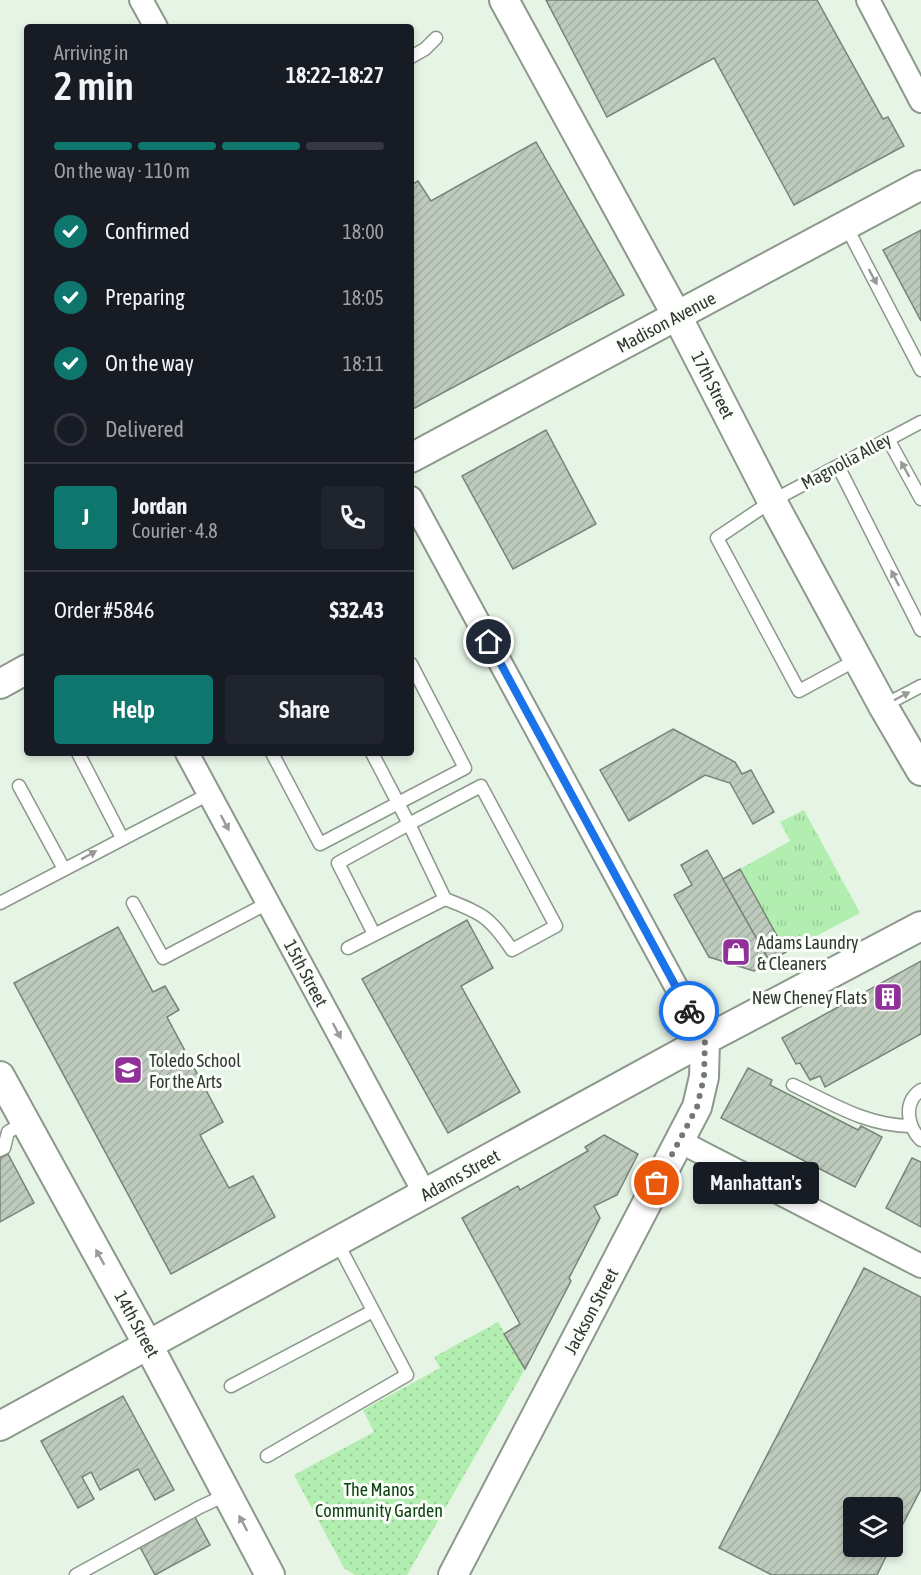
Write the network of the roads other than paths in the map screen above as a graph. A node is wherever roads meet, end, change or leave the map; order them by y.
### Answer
1 (141, 0) edge
2 (504, 0) edge
3 (868, 0) edge
4 (154, 24) edge
5 (436, 38) dead end
6 (414, 55) edge
7 (921, 101) edge
8 (921, 185) edge
9 (846, 225) junction
10 (677, 316) junction
11 (921, 370) edge
12 (921, 422) edge
13 (888, 439) junction
14 (414, 456) edge
15 (838, 466) junction
16 (921, 499) edge
17 (772, 501) junction
18 (414, 504) edge
19 (921, 630) edge
20 (858, 659) junction
21 (414, 670) edge
22 (24, 671) edge
23 (0, 684) edge
24 (921, 686) edge
25 (883, 706) junction
26 (80, 756) edge
27 (189, 756) edge
28 (274, 756) edge
29 (374, 756) edge
30 (921, 771) edge
31 (19, 786) dead end
32 (209, 794) junction
33 (398, 804) junction
34 (409, 824) junction
35 (122, 838) junction
36 (64, 869) junction
37 (445, 899) junction
38 (0, 903) edge
39 (133, 903) dead end
40 (268, 903) junction
41 (921, 926) edge
42 (374, 934) junction
43 (348, 948) dead end
44 (705, 1040) junction
45 (0, 1076) edge
46 (793, 1084) dead end
47 (921, 1090) edge
48 (911, 1126) junction
49 (11, 1127) edge
50 (921, 1140) edge
51 (679, 1141) junction
52 (0, 1150) edge
53 (425, 1194) junction
54 (337, 1242) junction
55 (921, 1266) edge
56 (374, 1311) junction
57 (148, 1345) junction
58 (231, 1386) dead end
59 (0, 1426) edge
60 (267, 1456) dead end
61 (228, 1494) junction
62 (83, 1574) edge
63 (270, 1575) edge
64 (453, 1575) edge

1 - 4 street
2 - 10 street, 17th Street
3 - 7 street
5 - 6 lane
8 - 9 street, Madison Avenue
9 - 10 street, Madison Avenue
9 -> 11 lane
10 - 14 street, Madison Avenue
10 - 17 street, 17th Street
12 - 13 lane, Magnolia Alley
13 - 15 lane, Magnolia Alley
16 -> 13 lane
15 - 17 lane, Magnolia Alley
19 -> 15 lane
17 - 20 street, 17th Street
17 - 20 lane, Magnolia Alley
18 - 44 street
20 - 25 street, 17th Street
21 - 33 lane
22 - 23 street
25 -> 24 lane
25 - 30 street, 17th Street
26 - 35 lane
27 - 32 street, 15th Street
28 - 33 lane
29 - 33 lane
31 - 36 lane
32 - 35 lane
32 -> 40 street, 15th Street
33 - 34 lane
34 - 37 lane
34 - 37 lane
34 - 42 lane
36 -> 35 lane
36 - 38 lane
37 - 42 lane
39 - 40 lane
40 -> 53 street, 15th Street
41 - 44 street, Adams Street
42 - 43 lane
44 - 51 street, Jackson Street
44 - 53 street, Adams Street
45 - 49 street, 14th Street
46 - 48 lane
47 - 48 lane
48 - 50 lane
49 - 52 lane
57 -> 49 street, 14th Street
51 - 55 street
51 - 64 street, Jackson Street
53 - 54 street, Adams Street
54 - 56 lane
54 - 57 street, Adams Street
56 - 58 lane
56 - 60 lane
57 - 59 street, Adams Street
57 - 61 street, 14th Street
61 - 62 lane
63 -> 61 street, 14th Street

